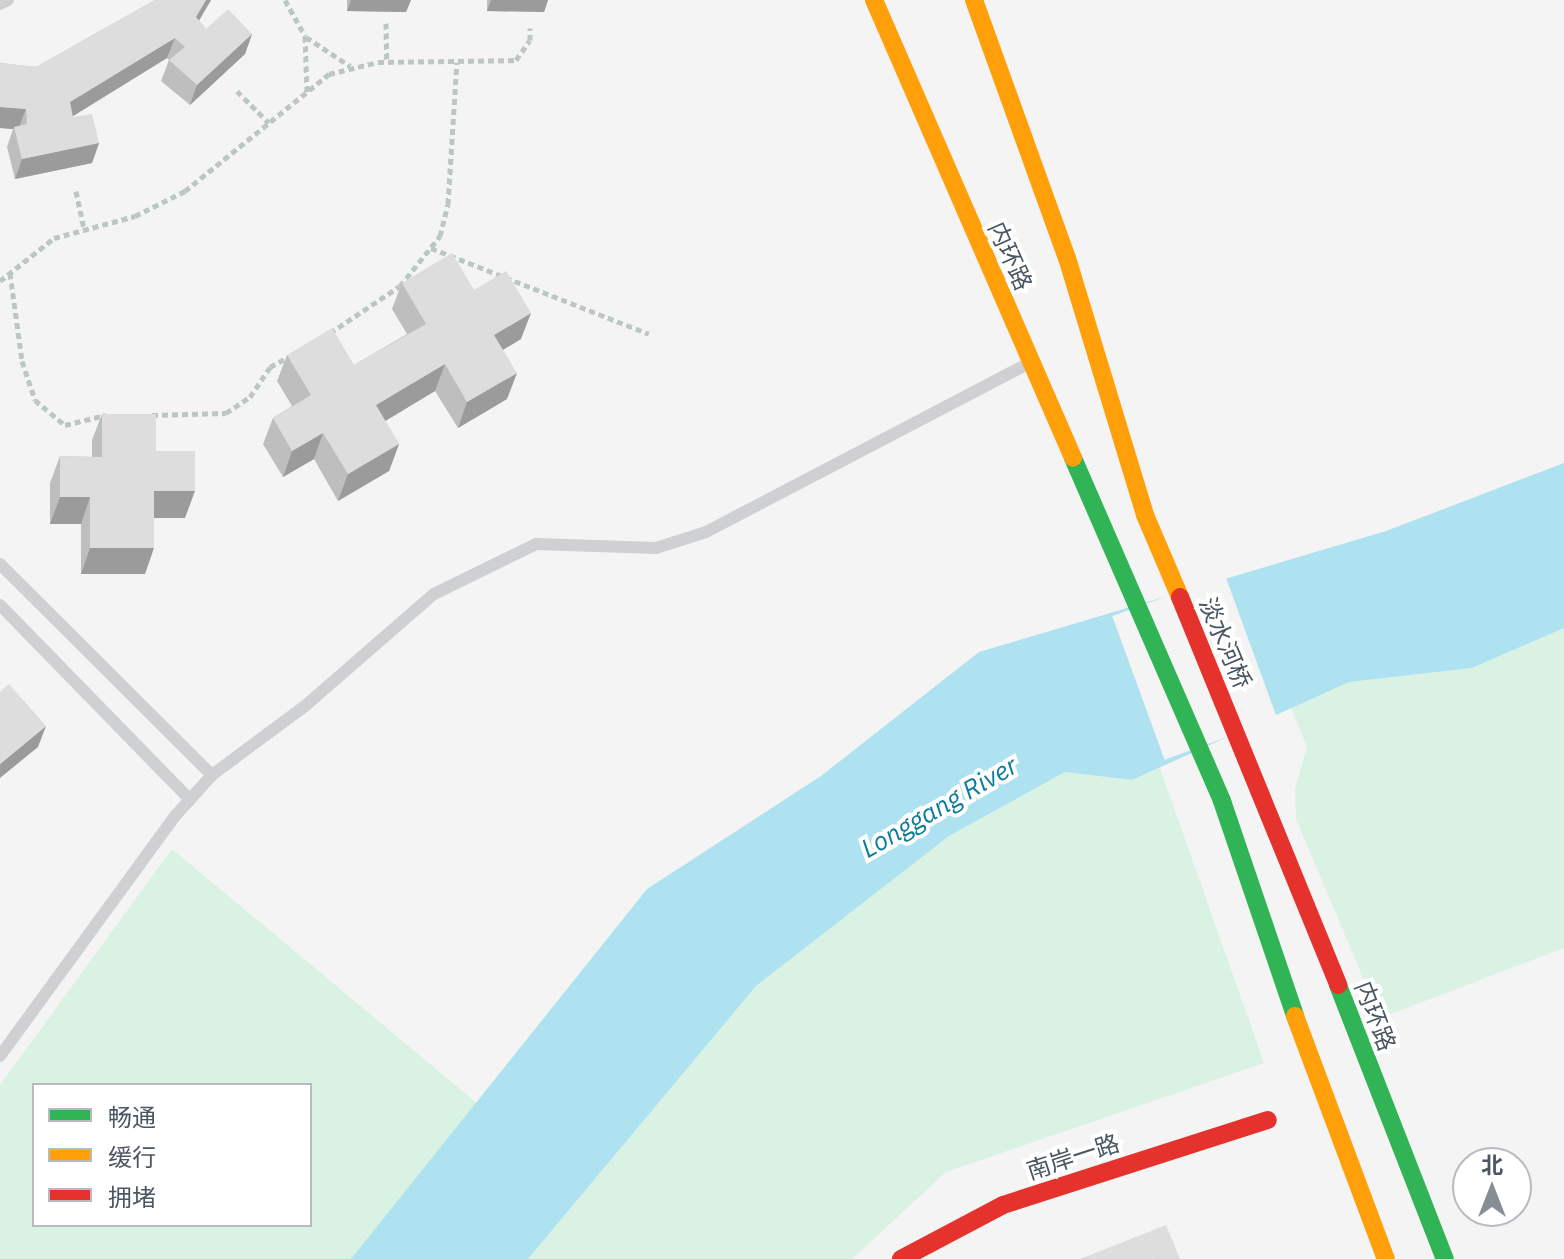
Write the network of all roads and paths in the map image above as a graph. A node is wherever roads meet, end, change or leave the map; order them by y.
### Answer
1 (8, 0) edge
2 (285, 0) edge
3 (874, 0) edge
4 (974, 0) edge
5 (0, 4) edge
6 (386, 23) dead end
7 (530, 28) dead end
8 (305, 36) junction
9 (387, 62) junction
10 (457, 62) junction
11 (350, 66) junction
12 (237, 91) dead end
13 (307, 92) junction
14 (269, 123) junction
15 (76, 191) dead end
16 (84, 228) junction
17 (431, 248) junction
18 (10, 273) junction
19 (0, 281) edge
20 (649, 334) dead end
21 (319, 340) edge
22 (299, 352) edge
23 (1030, 363) junction
24 (119, 415) edge
25 (148, 415) edge
26 (1145, 515) joint
27 (0, 564) edge
28 (0, 605) edge
29 (212, 775) junction
30 (1262, 790) joint
31 (190, 800) junction
32 (0, 1056) edge
33 (1268, 1120) dead end
34 (901, 1259) edge
35 (1386, 1259) edge
36 (1445, 1259) edge

1 - 5 lane
2 - 8 path
3 - 23 main road, 内环路
4 - 26 main road, 内环路
6 - 9 path
7 - 10 path
8 - 11 path
8 - 13 path
9 - 10 path
9 - 11 path
10 - 17 path
11 - 13 path
12 - 14 path
13 - 14 path
14 - 16 path
15 - 16 path
16 - 18 path
17 - 20 path
17 - 21 path
18 - 19 path
18 - 24 path
22 - 25 path
23 - 29 lane
23 - 35 main road, 内环路
26 - 30 main road, 淡水河桥
27 - 29 lane
28 - 31 lane
29 - 31 lane
30 - 36 main road, 内环路
31 - 32 lane
33 - 34 main road, 南岸一路

